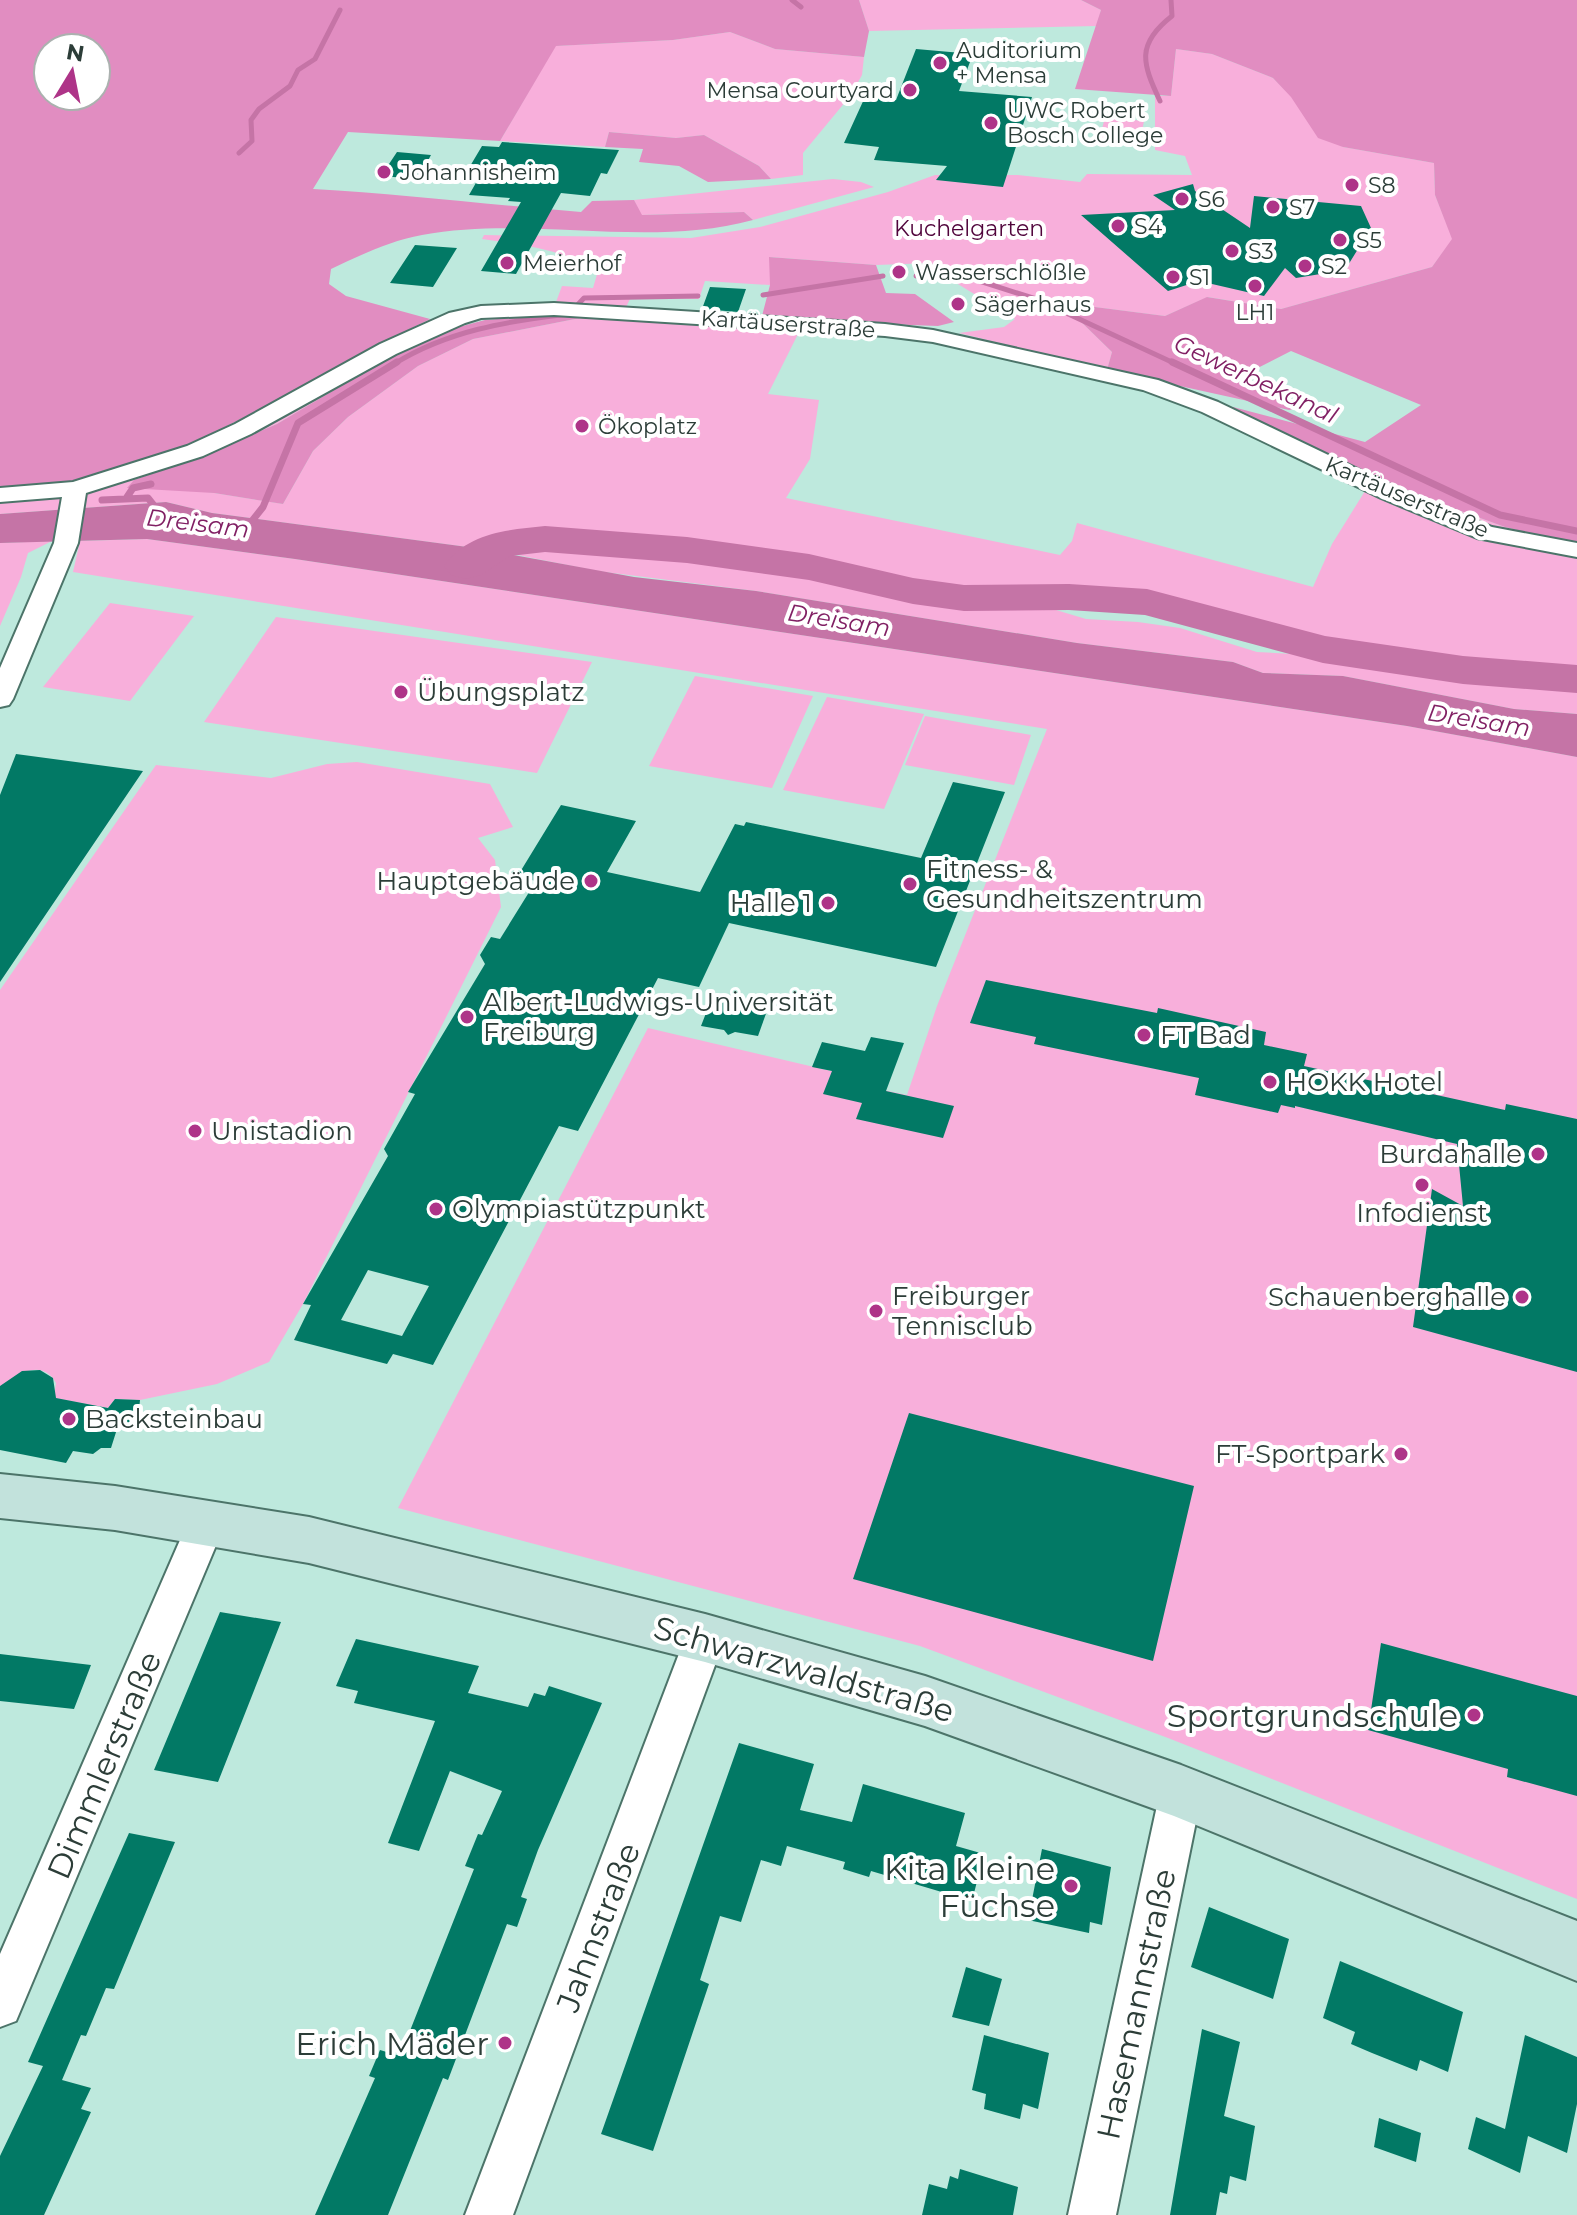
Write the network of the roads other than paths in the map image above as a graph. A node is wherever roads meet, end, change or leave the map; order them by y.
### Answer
1 (74, 494) junction
2 (0, 495) edge
3 (1577, 550) edge
4 (0, 699) edge
5 (0, 1496) edge
6 (206, 1524) junction
7 (705, 1638) junction
8 (1181, 1792) junction
9 (1577, 1951) edge
10 (0, 2005) edge
11 (489, 2215) edge
12 (1092, 2215) edge

1 - 2 street, Kartäuserstraße
1 - 3 street, Kartäuserstraße
1 - 4 street
5 - 6 main road, Schwarzwaldstraße
6 - 7 main road, Schwarzwaldstraße
6 - 10 street, Dimmlerstraße
7 - 8 main road, Schwarzwaldstraße
7 - 11 street, Jahnstraße
8 - 9 main road, Schwarzwaldstraße
8 - 12 street, Hasemannstraße

